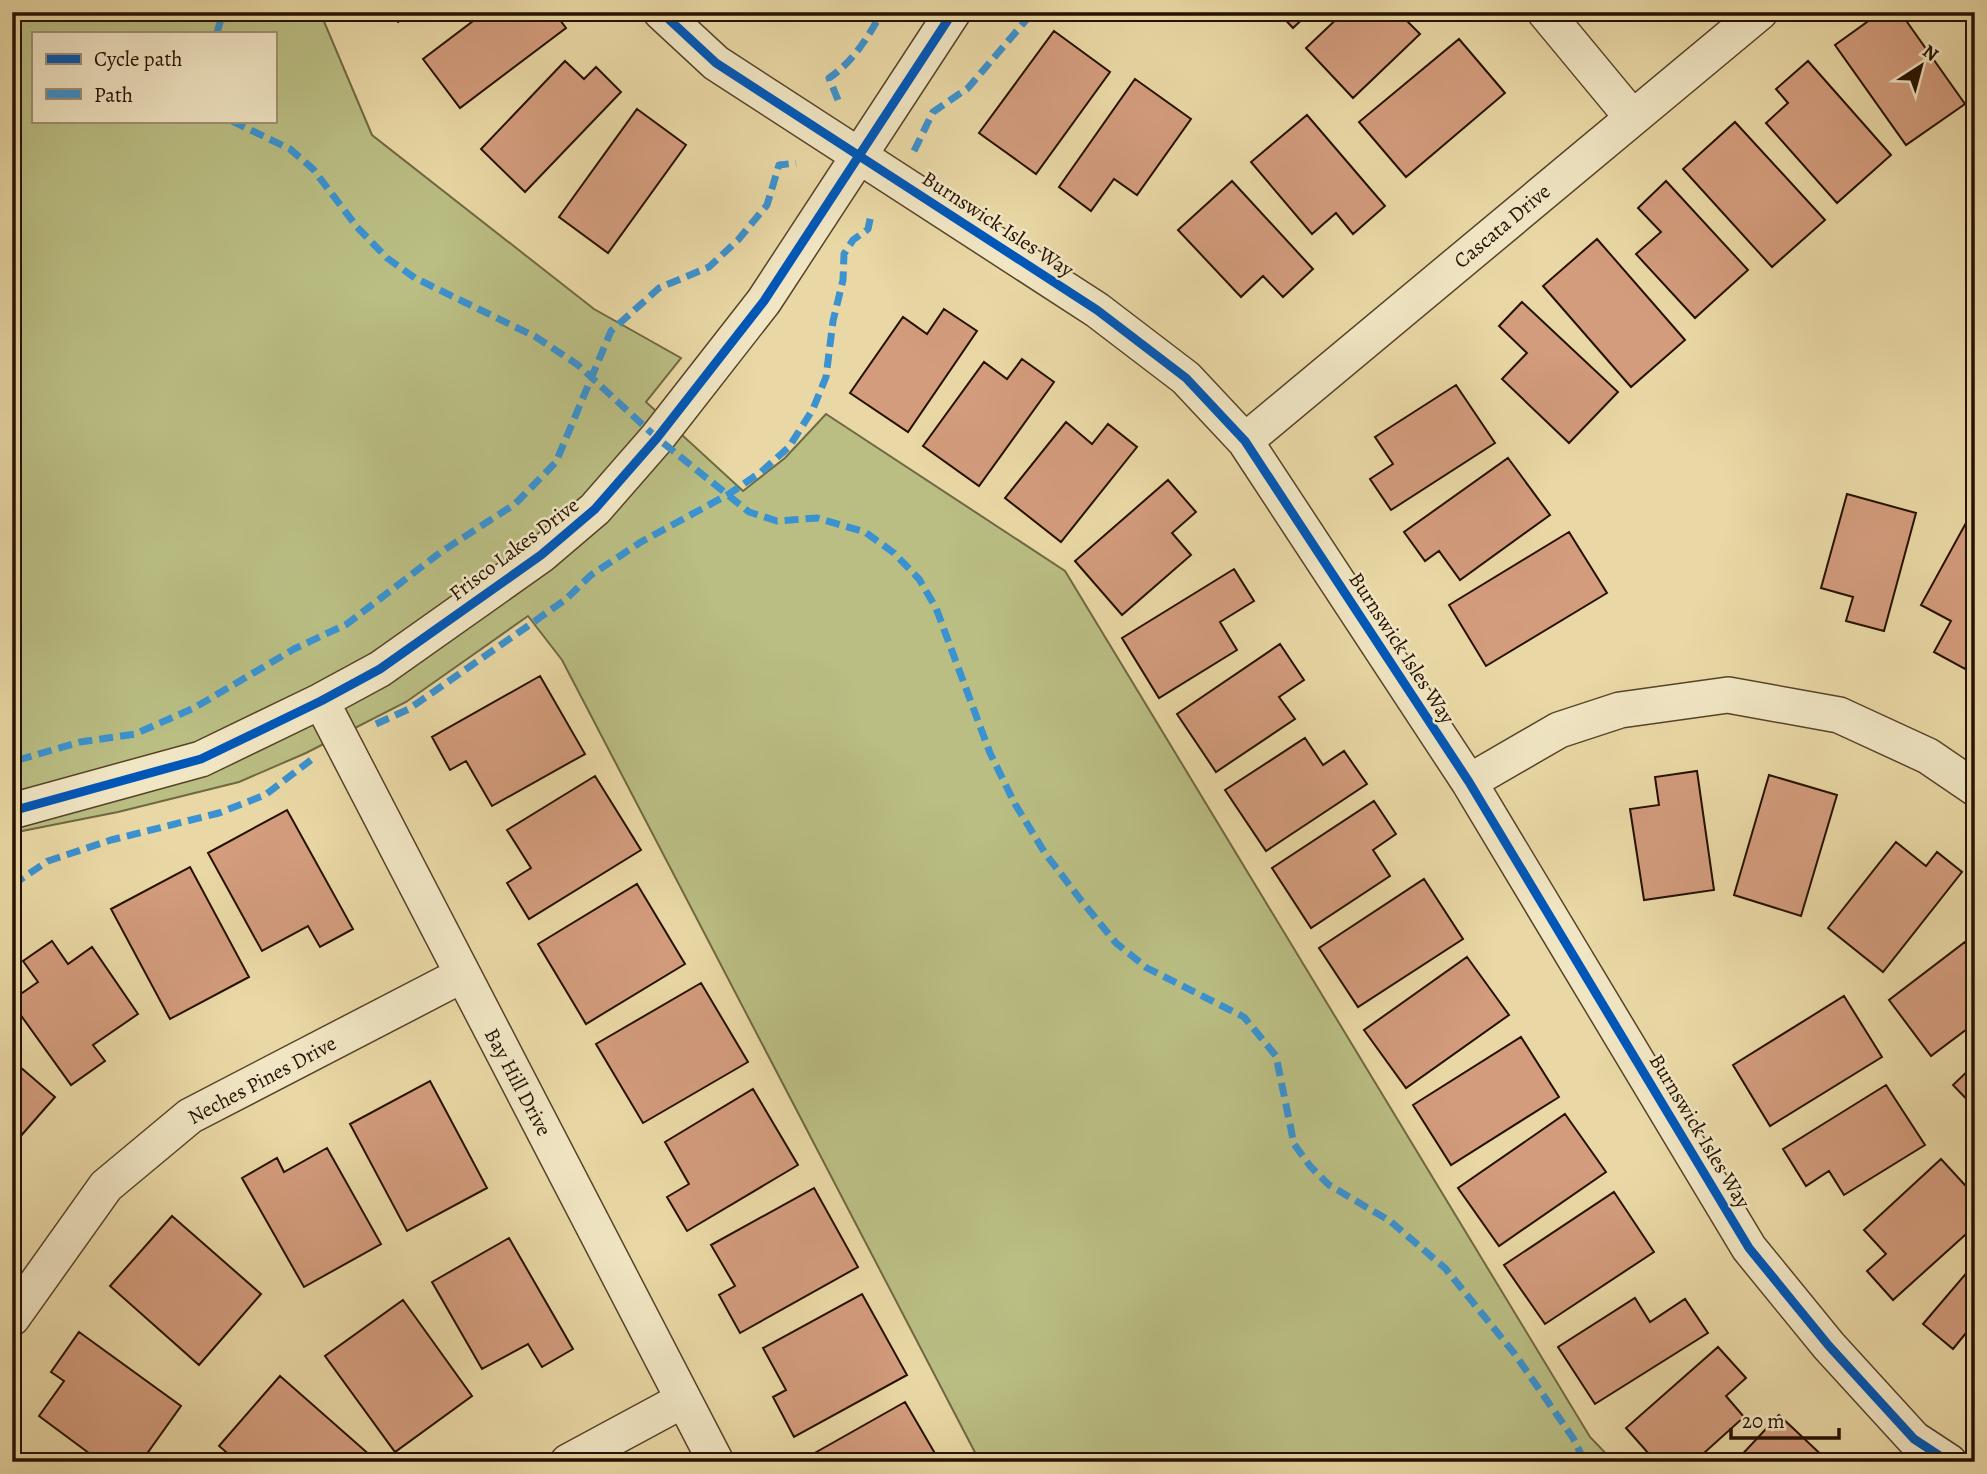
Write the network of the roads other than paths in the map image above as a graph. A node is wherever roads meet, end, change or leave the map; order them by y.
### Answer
1 (661, 12) edge
2 (953, 12) edge
3 (1545, 12) edge
4 (1760, 12) edge
5 (1632, 117) junction
6 (860, 155) junction
7 (1245, 441) junction
8 (321, 701) junction
9 (1469, 782) junction
10 (1975, 788) edge
11 (12, 810) edge
12 (462, 975) junction
13 (12, 1318) edge
14 (683, 1400) junction
15 (568, 1462) edge
16 (716, 1462) edge
17 (1950, 1462) edge

1 - 6 street, Burnswick Isles Way
2 - 6 street, Frisco Lakes Drive
3 - 5 street
4 - 5 street, Cascata Drive
5 - 7 street, Cascata Drive
6 - 7 street, Burnswick Isles Way
6 - 8 street, Frisco Lakes Drive
7 - 9 street, Burnswick Isles Way
8 - 11 street, Frisco Lakes Drive
8 - 12 street, Bay Hill Drive
9 - 10 street
9 - 17 street, Burnswick Isles Way
12 - 13 street, Neches Pines Drive
12 - 14 street, Bay Hill Drive
14 - 15 street
14 - 16 street, Bay Hill Drive

